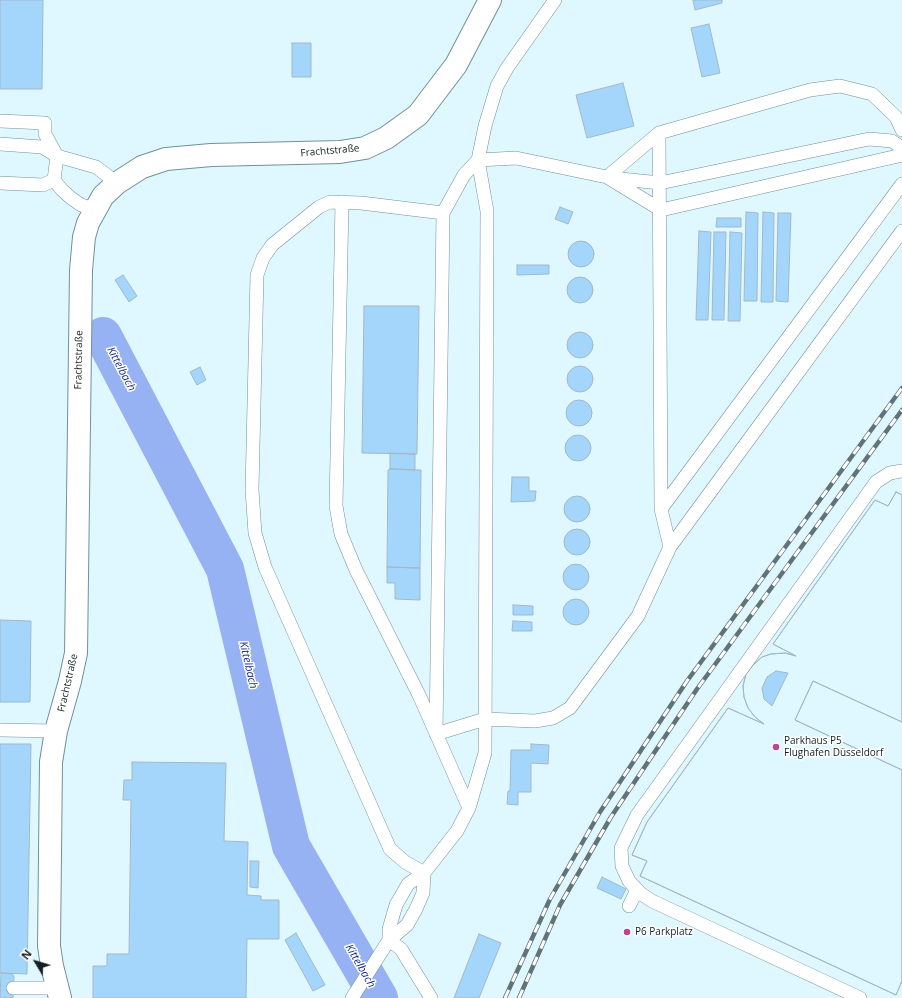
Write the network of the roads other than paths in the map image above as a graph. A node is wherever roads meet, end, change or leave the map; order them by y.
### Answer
1 (490, 0) edge
2 (555, 0) edge
3 (0, 120) edge
4 (902, 130) edge
5 (660, 133) junction
6 (0, 144) edge
7 (902, 148) edge
8 (902, 155) edge
9 (57, 156) junction
10 (478, 160) junction
11 (608, 177) junction
12 (54, 180) junction
13 (0, 183) edge
14 (117, 183) junction
15 (660, 183) junction
16 (902, 184) edge
17 (342, 202) junction
18 (94, 209) junction
19 (661, 210) junction
20 (443, 213) junction
21 (902, 231) edge
22 (902, 472) edge
23 (661, 509) junction
24 (670, 547) junction
25 (486, 719) junction
26 (0, 730) edge
27 (56, 731) junction
28 (436, 734) junction
29 (468, 808) junction
30 (424, 873) junction
31 (637, 890) junction
32 (629, 906) dead end
33 (389, 940) junction
34 (13, 988) dead end
35 (59, 993) edge
36 (354, 995) edge
37 (431, 998) edge
38 (860, 998) edge

1 - 14 street, Frachtstraße
2 - 10 lane
3 - 9 lane
4 - 5 lane
5 - 11 lane
5 - 15 lane
6 - 9 lane
7 - 15 lane
8 - 19 lane
9 - 12 lane
9 - 14 lane
10 - 11 lane
10 - 20 lane
10 - 25 lane
11 - 15 lane
11 - 19 lane
12 - 13 lane
12 - 18 lane
14 - 18 street, Frachtstraße
15 - 19 lane
16 - 23 lane
17 - 20 lane
17 - 28 lane
17 - 30 lane
18 - 27 street, Frachtstraße
19 - 23 lane
20 - 28 lane
21 - 24 lane
22 - 31 lane
23 - 24 lane
24 - 25 lane
25 - 28 lane
25 - 29 lane
26 - 27 lane
27 - 35 street, Frachtstraße
28 - 29 lane
29 - 30 lane
30 - 33 lane
30 - 33 lane
31 - 32 lane
31 - 38 lane
33 - 36 lane
33 - 37 lane
34 - 35 lane

